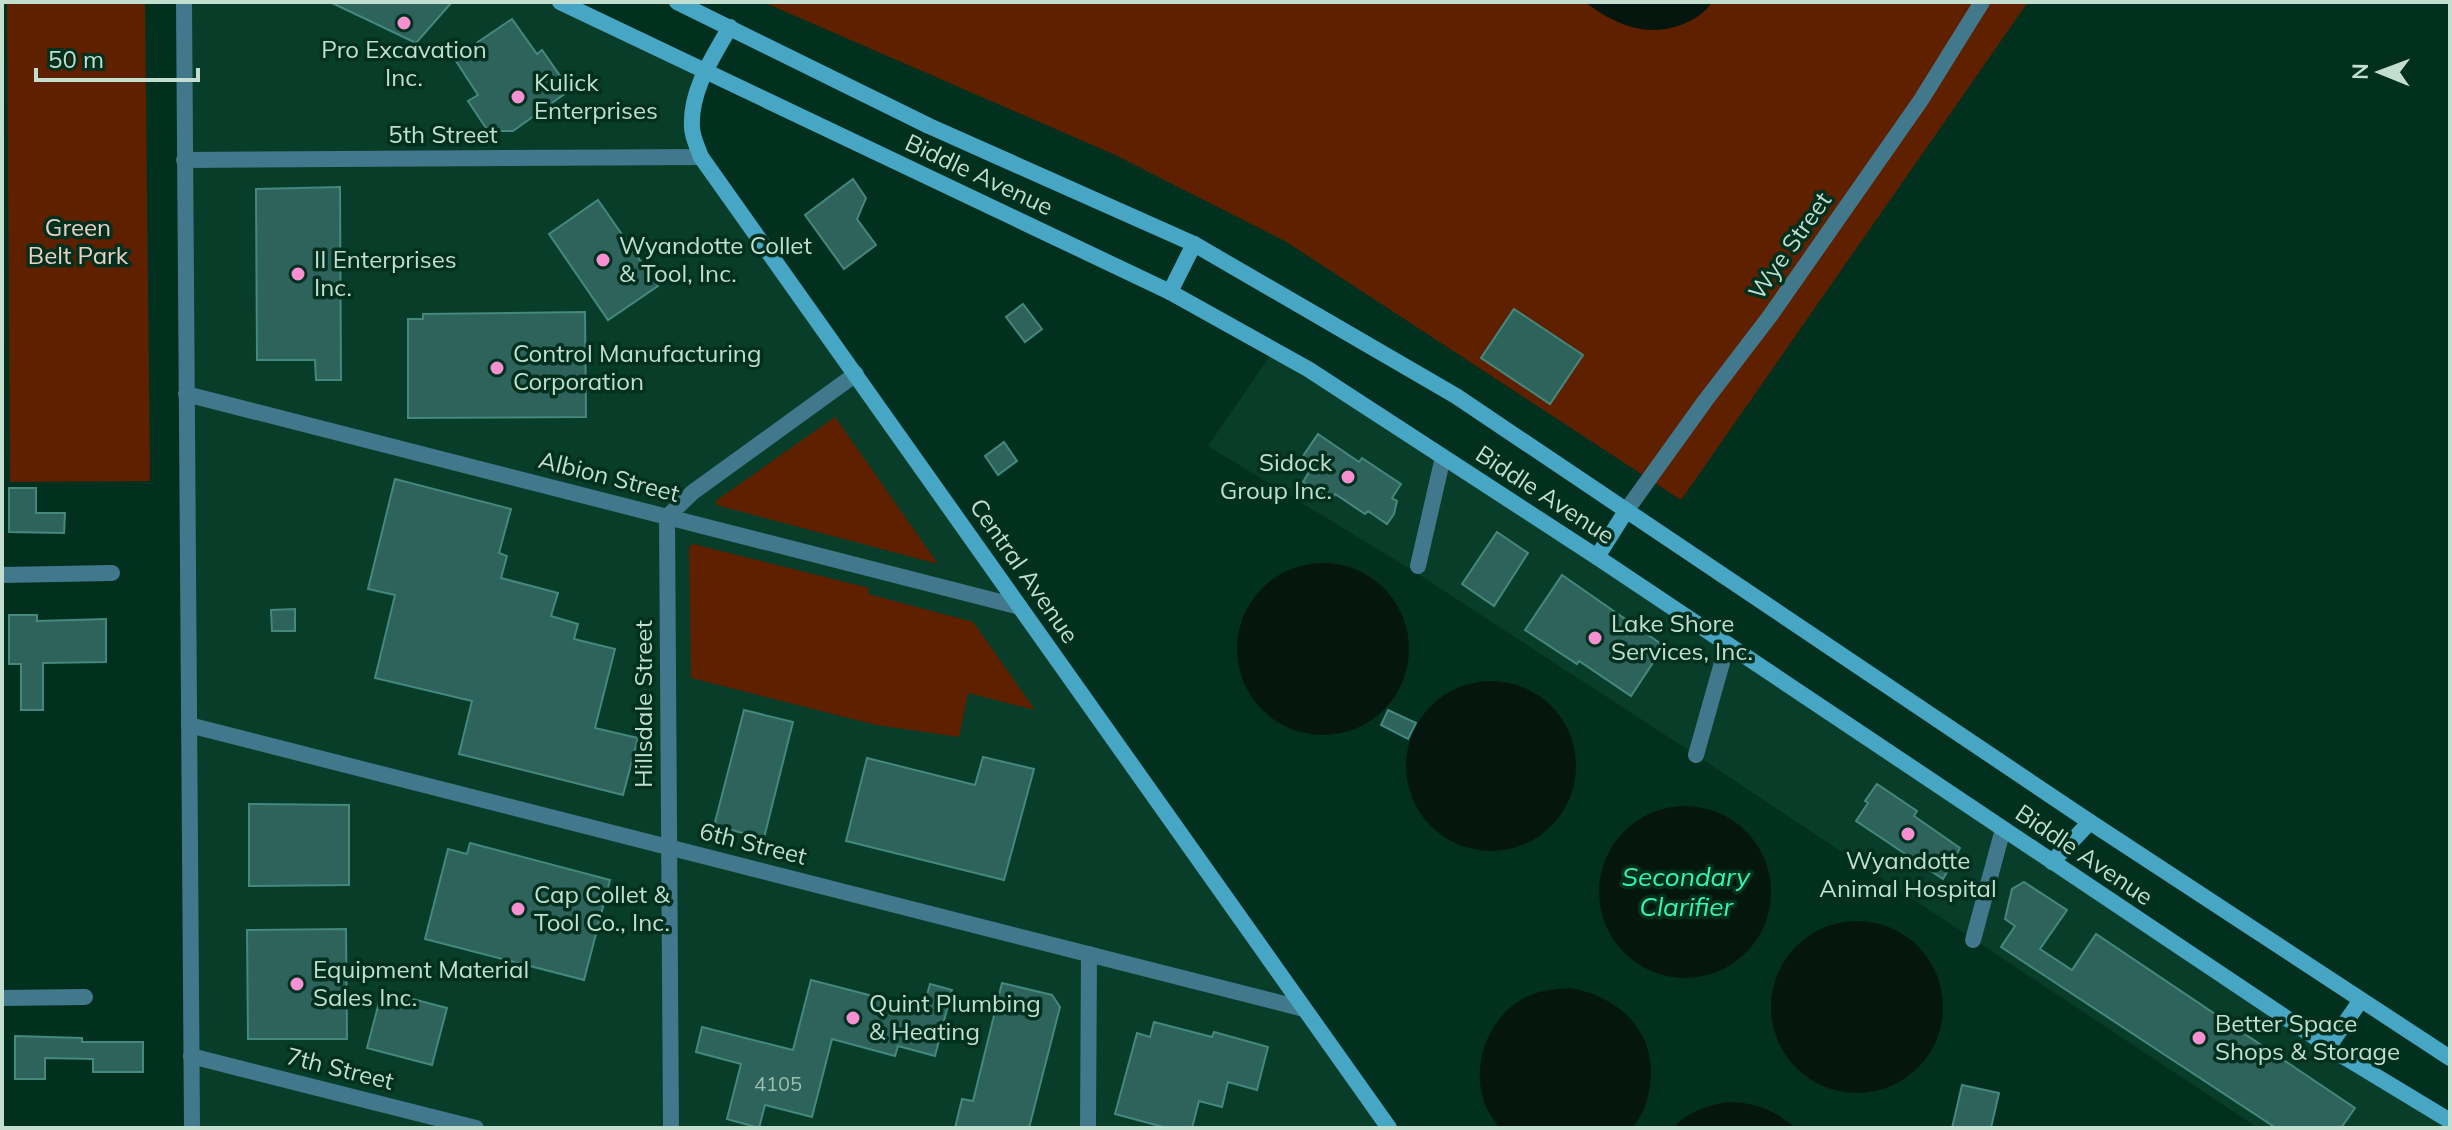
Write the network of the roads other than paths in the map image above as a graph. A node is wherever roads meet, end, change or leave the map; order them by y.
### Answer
1 (184, 2) edge
2 (560, 2) edge
3 (677, 2) edge
4 (1982, 2) edge
5 (730, 27) junction
6 (706, 71) junction
7 (701, 157) junction
8 (184, 160) junction
9 (1194, 244) junction
10 (1170, 292) junction
11 (856, 374) junction
12 (186, 394) junction
13 (1443, 457) junction
14 (1626, 511) junction
15 (667, 517) junction
16 (1597, 557) junction
17 (1418, 566) dead end
18 (112, 573) dead end
19 (2, 575) edge
20 (1020, 607) junction
21 (1727, 645) junction
22 (189, 725) junction
23 (1696, 755) dead end
24 (2090, 822) junction
25 (2003, 829) junction
26 (669, 847) junction
27 (2052, 862) junction
28 (1973, 940) dead end
29 (1089, 954) junction
30 (85, 997) dead end
31 (2, 998) edge
32 (2361, 1000) junction
33 (1304, 1009) junction
34 (2329, 1046) junction
35 (191, 1056) junction
36 (2450, 1058) edge
37 (2450, 1121) edge
38 (192, 1128) edge
39 (476, 1128) edge
40 (671, 1128) edge
41 (1088, 1128) edge
42 (1389, 1128) edge

1 - 8 street
2 - 6 main road, Biddle Avenue
3 - 5 main road, Biddle Avenue
4 - 14 street, Wye Street
5 - 6 main road, Central Avenue
5 - 9 main road, Biddle Avenue
6 - 7 main road, Central Avenue
6 - 10 main road, Biddle Avenue
7 - 8 street, 5th Street
7 - 11 main road, Central Avenue
8 - 12 street
9 - 10 main road
9 - 14 main road, Biddle Avenue
10 - 13 main road, Biddle Avenue
11 - 15 street
11 - 20 main road, Central Avenue
12 - 15 street, Albion Street
12 - 22 street
13 - 16 main road, Biddle Avenue
13 - 17 street
14 - 16 main road
14 - 24 main road, Biddle Avenue
15 - 20 street, Albion Street
15 - 26 street, Hillsdale Street
16 - 21 main road, Biddle Avenue
18 - 19 street
20 - 33 main road, Central Avenue
21 - 23 street
21 - 25 main road, Biddle Avenue
22 - 26 street, 6th Street
22 - 35 street
24 - 27 main road
24 - 32 main road, Biddle Avenue
25 - 27 main road, Biddle Avenue
25 - 28 street
26 - 29 street, 6th Street
26 - 40 street, Hillsdale Street
27 - 34 main road, Biddle Avenue
29 - 33 street, 6th Street
29 - 41 street
30 - 31 street
32 - 34 main road
32 - 36 main road, Biddle Avenue
33 - 42 main road, Central Avenue
34 - 37 main road, Biddle Avenue
35 - 38 street
35 - 39 street, 7th Street

